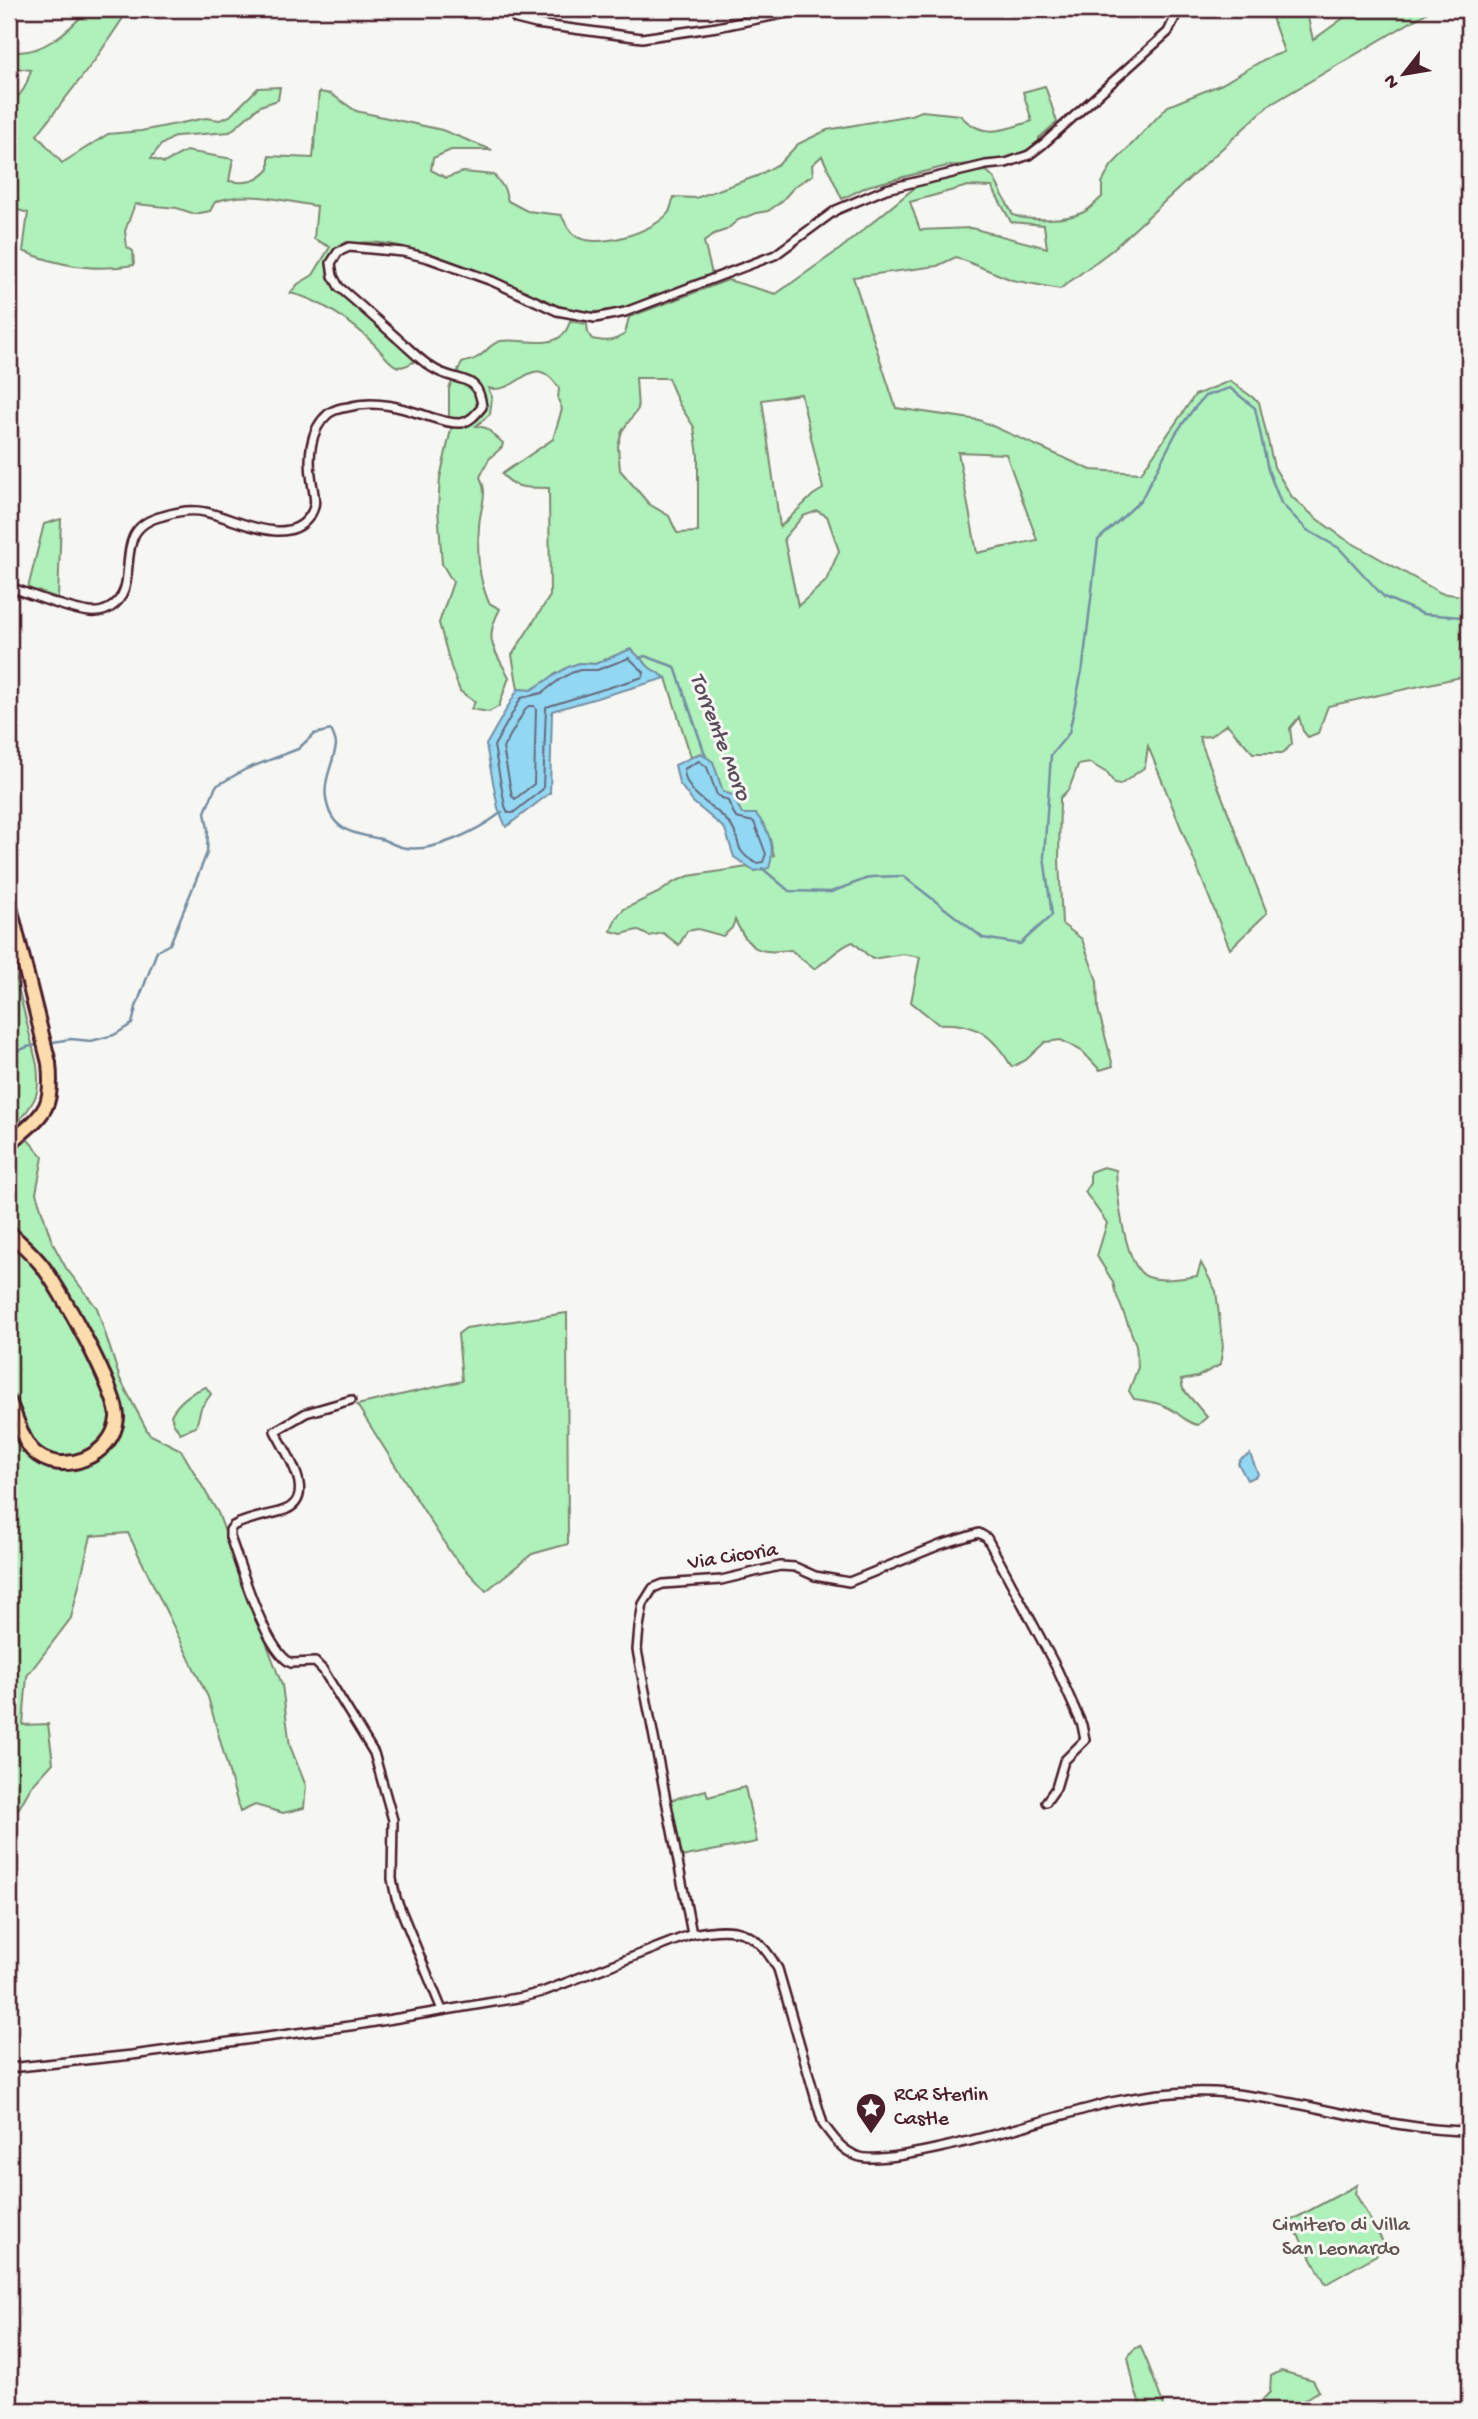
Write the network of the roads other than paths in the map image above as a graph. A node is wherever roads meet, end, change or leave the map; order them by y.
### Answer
1 (512, 9) edge
2 (807, 9) edge
3 (1179, 9) edge
4 (9, 587) edge
5 (9, 904) edge
6 (9, 1144) edge
7 (9, 1232) edge
8 (351, 1400) dead end
9 (9, 1402) edge
10 (1046, 1802) dead end
11 (692, 1934) junction
12 (442, 2010) junction
13 (9, 2068) edge
14 (1469, 2131) edge

1 - 2 street
3 - 4 street
5 - 6 main road
7 - 9 main road
8 - 12 street
10 - 11 street, Via Cicoria
11 - 12 street
11 - 14 street
12 - 13 street

